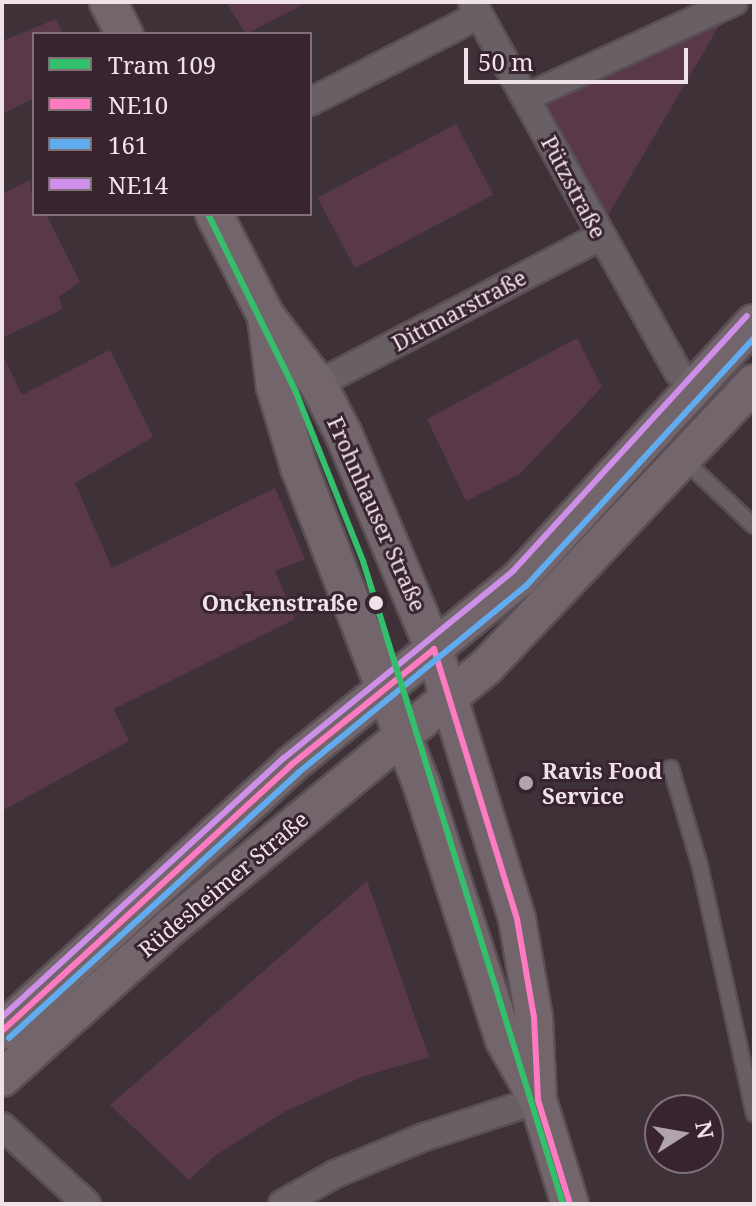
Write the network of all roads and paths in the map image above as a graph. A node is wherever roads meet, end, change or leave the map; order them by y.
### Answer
1 (108, 2) edge
2 (734, 2) edge
3 (476, 9) edge
4 (123, 32) edge
5 (527, 97) junction
6 (312, 101) edge
7 (215, 216) edge
8 (599, 237) junction
9 (266, 316) junction
10 (754, 323) edge
11 (678, 372) dead end
12 (754, 383) edge
13 (318, 384) junction
14 (683, 460) junction
15 (754, 526) edge
16 (434, 649) junction
17 (383, 691) junction
18 (449, 696) junction
19 (400, 734) junction
20 (671, 768) dead end
21 (2, 1031) edge
22 (2, 1078) edge
23 (538, 1100) junction
24 (754, 1114) edge
25 (2, 1126) edge
26 (87, 1204) edge
27 (282, 1204) edge
28 (570, 1204) edge

1 - 4 main road
2 - 5 street
3 - 5 street, Pützstraße
3 - 6 street
5 - 8 street, Pützstraße
7 - 9 main road, Frohnhauser Straße
8 - 11 street, Pützstraße
8 - 13 street, Dittmarstraße
9 - 13 main road, Frohnhauser Straße
9 - 17 main road, Frohnhauser Straße
10 - 16 main road
12 - 14 main road
13 - 16 main road, Frohnhauser Straße
14 - 15 lane
14 - 18 main road
16 - 17 main road
16 - 18 main road, Frohnhauser Straße
17 - 19 main road, Frohnhauser Straße
17 - 21 main road, Rüdesheimer Straße
18 - 19 main road, Rüdesheimer Straße
18 - 23 main road, Frohnhauser Straße
19 - 22 main road, Rüdesheimer Straße
19 - 23 main road, Frohnhauser Straße
20 - 24 lane
23 - 27 street
23 - 28 main road, Frohnhauser Straße
25 - 26 street

